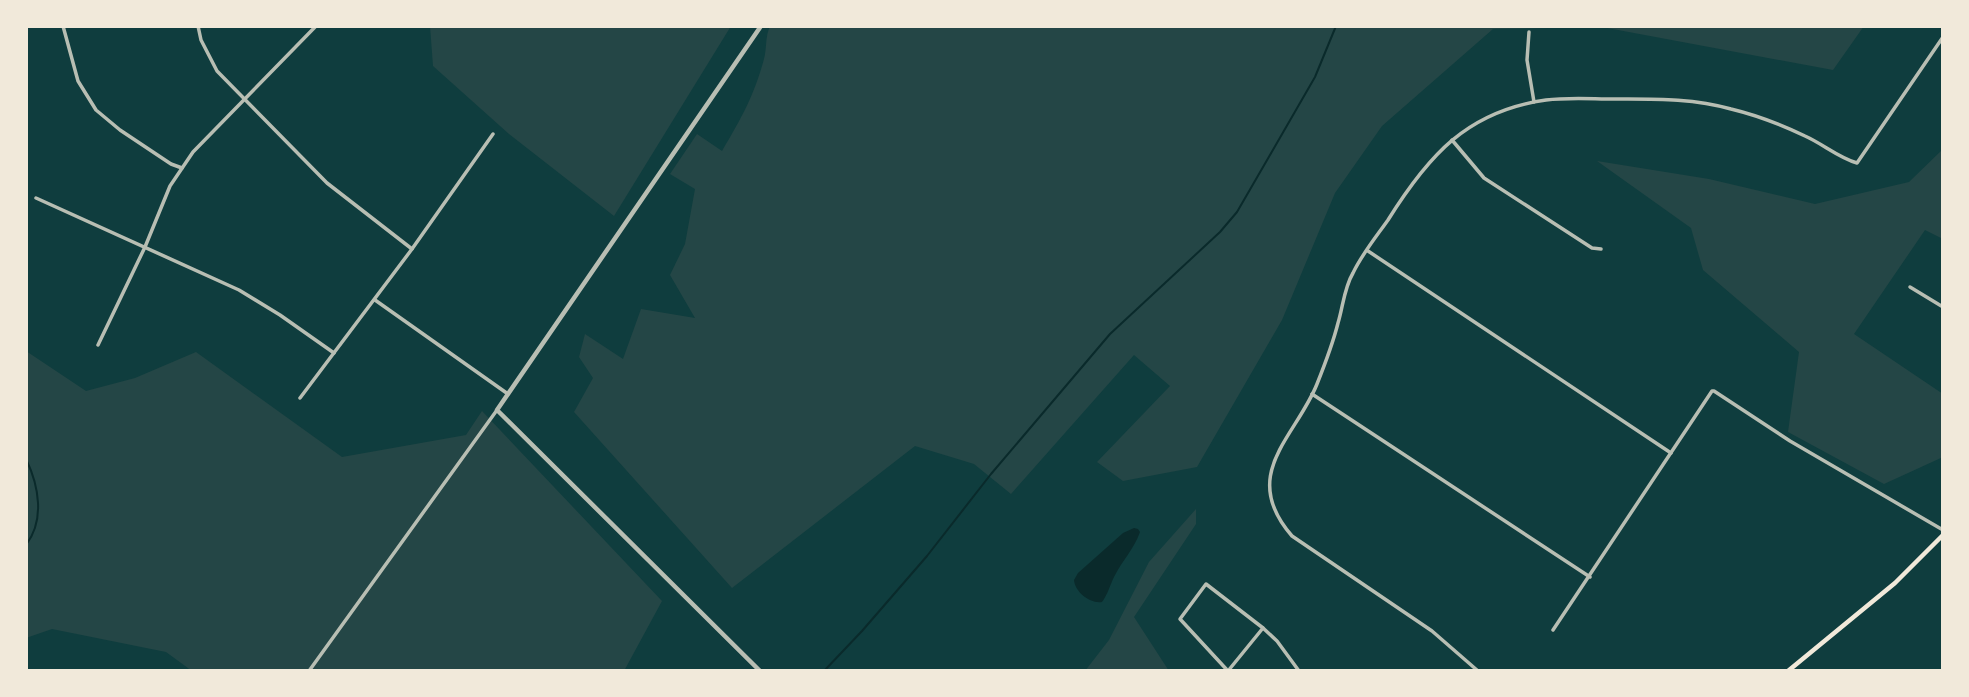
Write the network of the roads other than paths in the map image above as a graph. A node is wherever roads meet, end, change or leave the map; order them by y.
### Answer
1 (63, 26) edge
2 (198, 26) edge
3 (316, 26) edge
4 (761, 26) edge
5 (1529, 32) dead end
6 (1943, 37) edge
7 (245, 98) junction
8 (1534, 102) junction
9 (493, 134) dead end
10 (1452, 140) junction
11 (182, 168) junction
12 (36, 198) dead end
13 (145, 247) junction
14 (412, 249) junction
15 (1601, 250) dead end
16 (1368, 251) junction
17 (1910, 287) dead end
18 (374, 300) junction
19 (1943, 307) edge
20 (98, 345) dead end
21 (334, 353) junction
22 (508, 394) junction
23 (1312, 394) junction
24 (300, 398) dead end
25 (497, 410) junction
26 (1671, 453) junction
27 (1943, 533) edge
28 (1590, 577) junction
29 (1263, 628) junction
30 (1553, 630) dead end
31 (309, 671) edge
32 (760, 671) edge
33 (1228, 671) edge
34 (1299, 671) edge
35 (1478, 671) edge
36 (1788, 671) edge

1 - 11 street
2 - 7 street
3 - 7 street
4 - 22 street
5 - 8 street
6 - 8 street
7 - 11 street
7 - 14 street
8 - 10 street
9 - 14 street
10 - 15 street
10 - 16 street
11 - 13 street
12 - 13 street
13 - 20 street
13 - 21 street
14 - 18 street
16 - 23 street
16 - 26 street
17 - 19 street
18 - 21 street
18 - 22 street
21 - 24 street
22 - 25 street
23 - 28 street
23 - 35 street
25 - 31 street
25 - 32 street
26 - 27 street
26 - 28 street
27 - 36 main road
28 - 30 street
29 - 33 street
29 - 33 street
29 - 34 street

